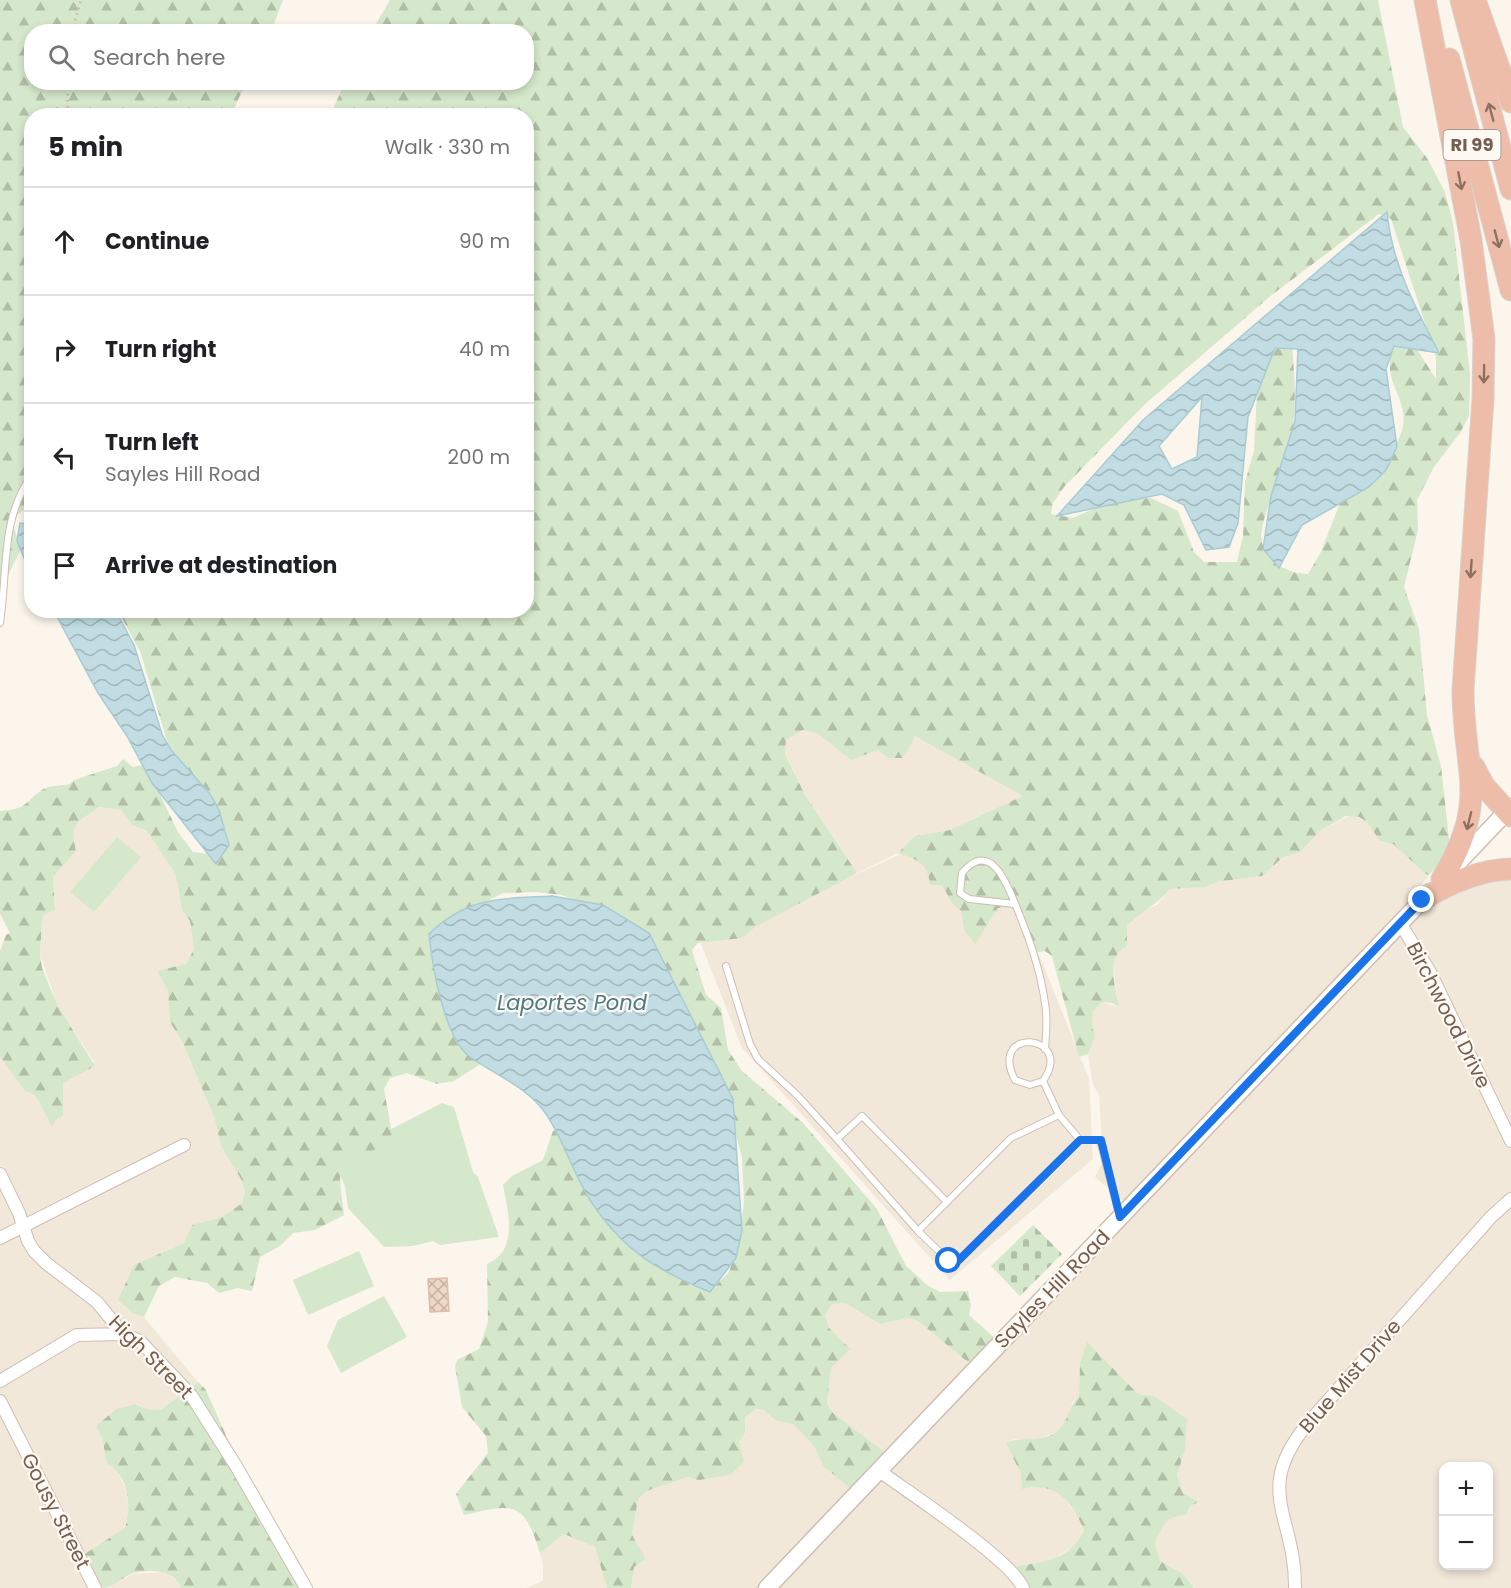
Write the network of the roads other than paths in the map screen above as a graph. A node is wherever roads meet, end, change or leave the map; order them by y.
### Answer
1 (1425, 0) edge
2 (1434, 0) edge
3 (1461, 0) edge
4 (1475, 0) edge
5 (1511, 102) edge
6 (1511, 189) edge
7 (1511, 290) edge
8 (24, 484) edge
9 (0, 623) edge
10 (1467, 743) junction
11 (1510, 812) edge
12 (1511, 869) edge
13 (1442, 879) junction
14 (1422, 900) junction
15 (1015, 904) junction
16 (1400, 923) junction
17 (726, 966) dead end
18 (1045, 1049) junction
19 (1043, 1082) junction
20 (1059, 1115) junction
21 (837, 1139) junction
22 (1080, 1140) junction
23 (1511, 1141) edge
24 (184, 1145) dead end
25 (0, 1174) edge
26 (1511, 1199) edge
27 (947, 1202) junction
28 (1120, 1217) junction
29 (22, 1227) junction
30 (918, 1230) junction
31 (0, 1238) edge
32 (123, 1334) junction
33 (0, 1381) edge
34 (0, 1401) edge
35 (878, 1470) junction
36 (95, 1588) edge
37 (306, 1588) edge
38 (767, 1588) edge
39 (1023, 1588) edge
40 (1295, 1588) edge

1 -> 10 highway
2 -> 7 highway, RI 99
6 -> 3 highway, RI 99
4 - 5 highway
8 - 9 lane
10 - 11 highway
10 -> 13 highway
11 - 13 main road, Sayles Hill Road
12 - 14 highway
13 - 14 main road, Sayles Hill Road
14 - 16 main road, Sayles Hill Road
15 - 15 lane
15 - 18 lane
16 - 23 street, Birchwood Drive
16 - 28 main road, Sayles Hill Road
17 - 21 lane
18 - 19 lane
18 - 19 lane
19 - 20 lane
20 - 22 lane
20 - 27 lane
21 - 27 lane
21 - 30 lane
22 - 28 lane
22 - 30 lane
24 - 29 street
25 - 29 street, High Street
26 - 40 street, Blue Mist Drive
27 - 30 lane
28 - 35 main road, Sayles Hill Road
29 - 31 street
29 - 32 street, High Street
32 - 33 street
32 - 37 street, High Street
34 - 36 street, Gousy Street
35 - 38 main road, Sayles Hill Road
35 - 39 street

